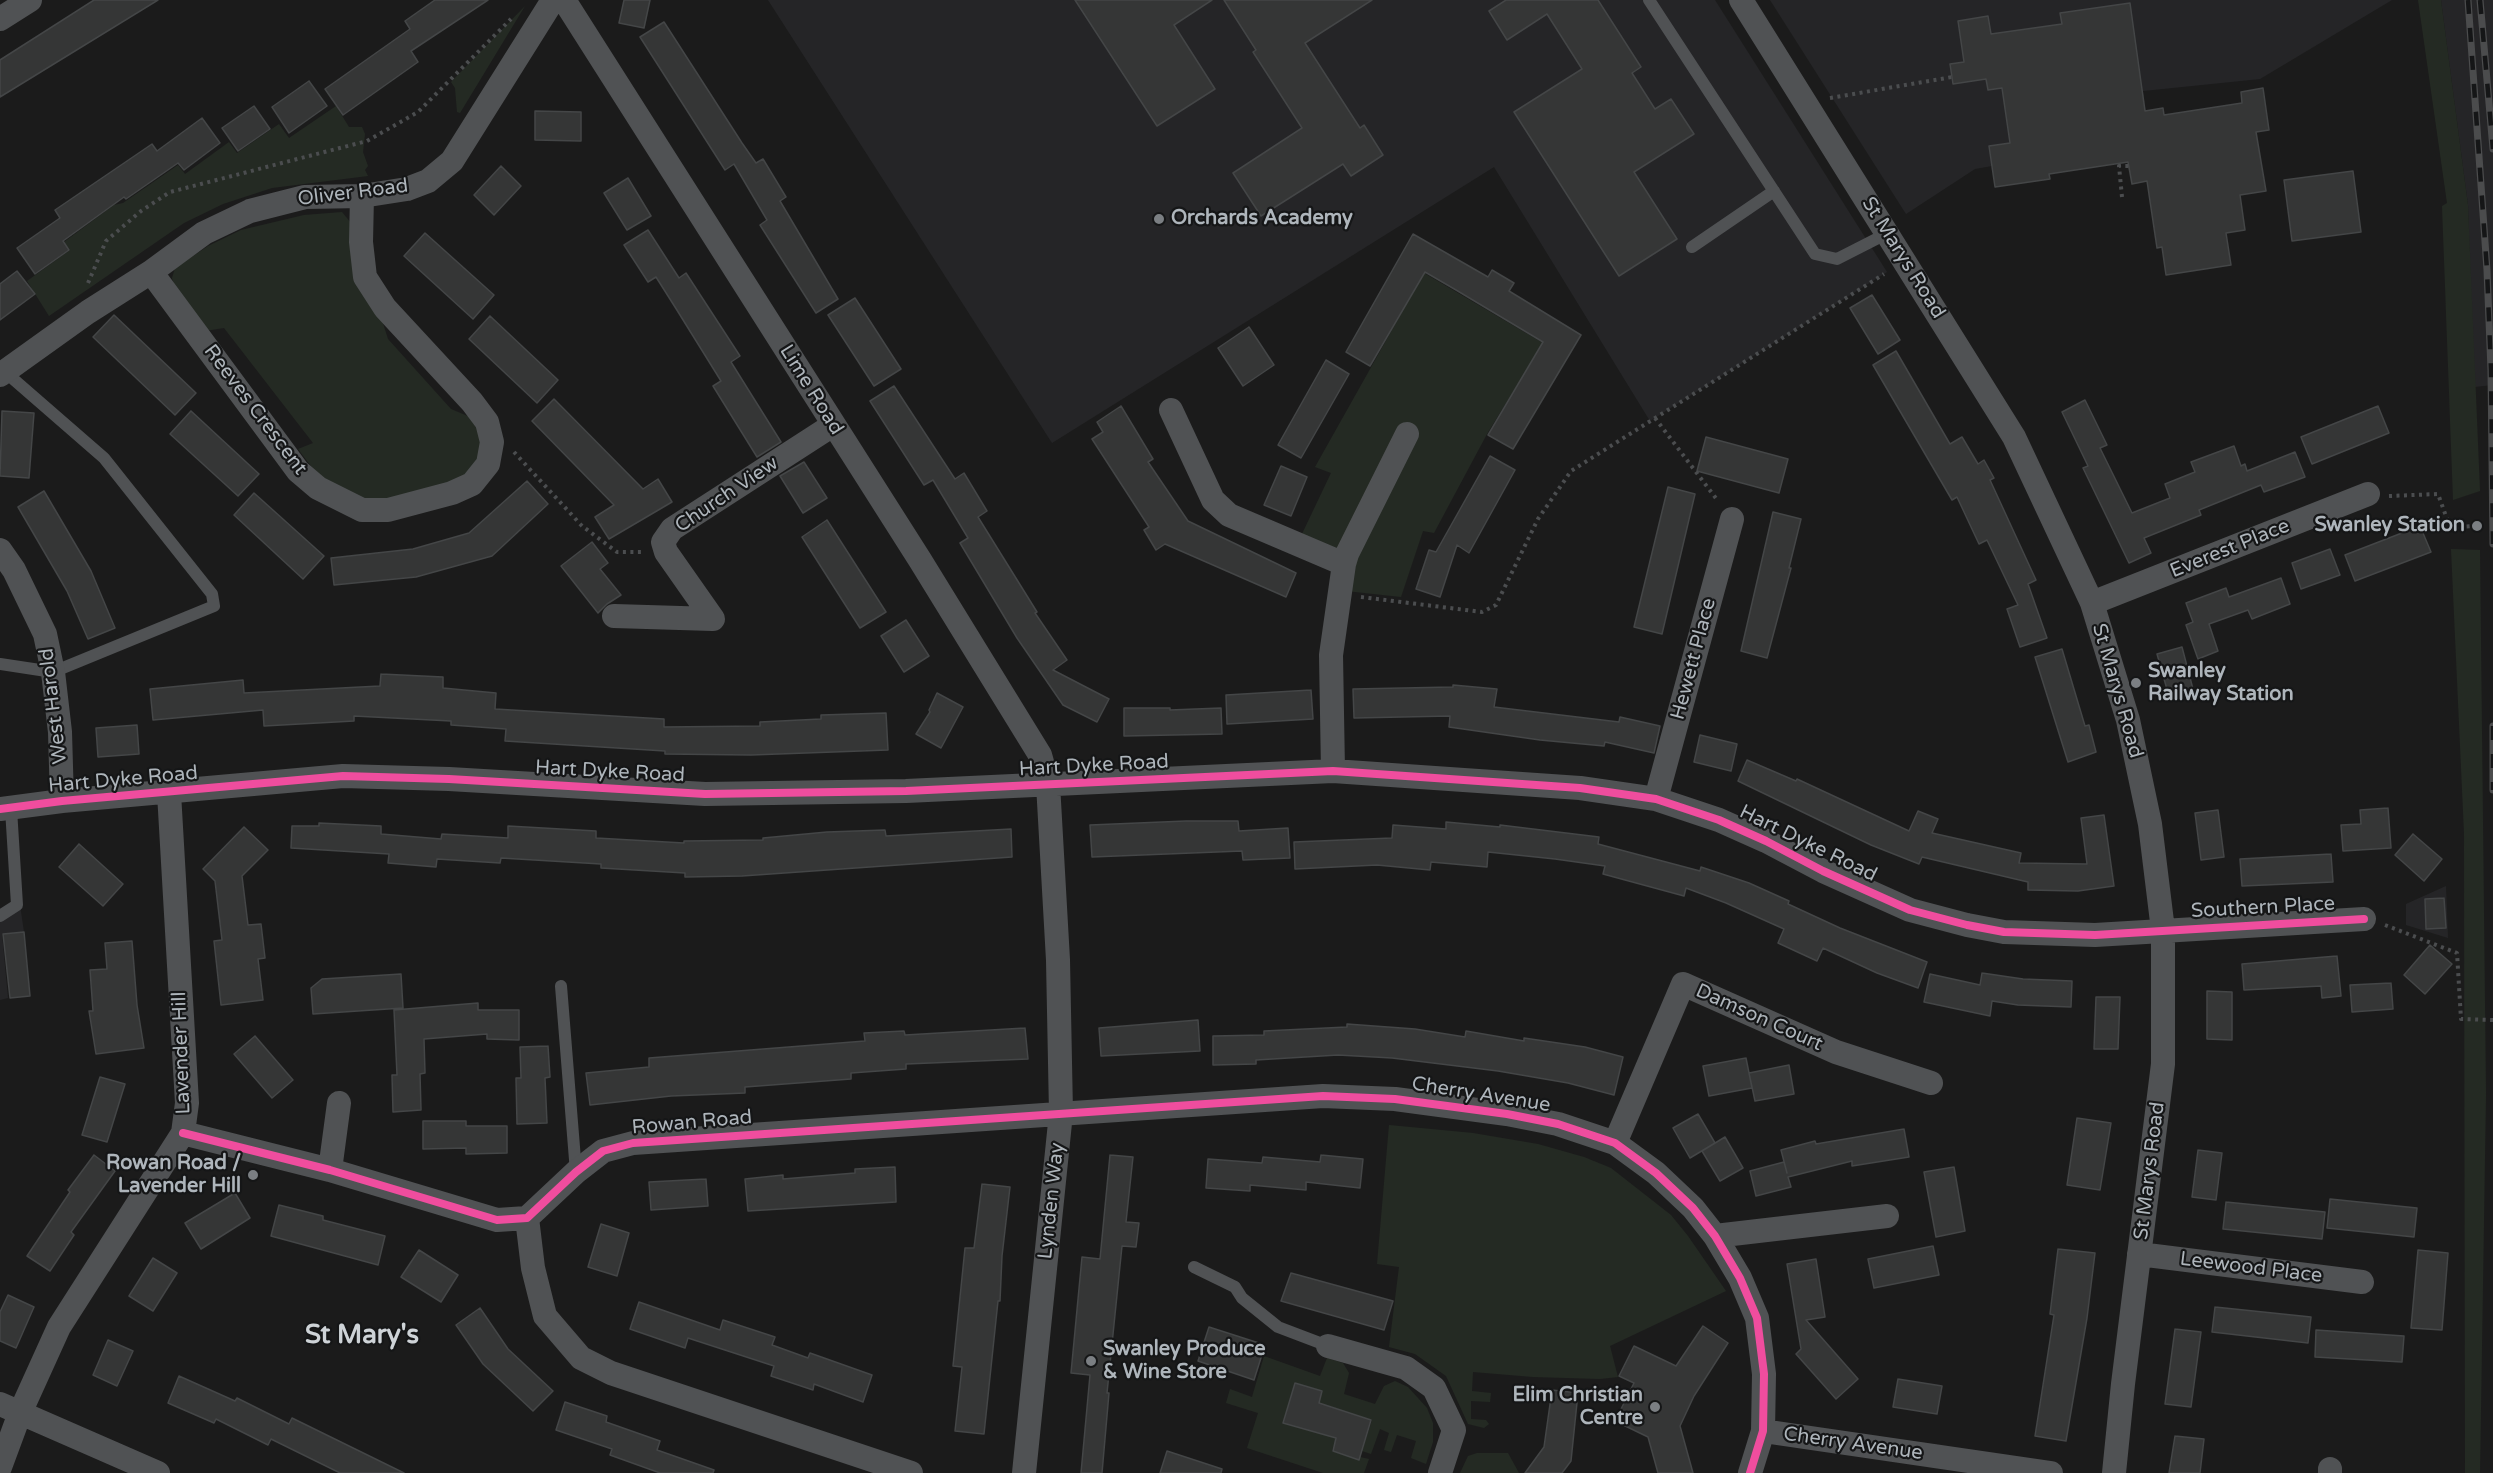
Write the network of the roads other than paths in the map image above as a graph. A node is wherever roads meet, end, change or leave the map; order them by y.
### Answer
1 (30, 0) edge
2 (553, 0) edge
3 (564, 0) edge
4 (1649, 0) edge
5 (1741, 0) edge
6 (0, 18) edge
7 (1774, 191) junction
8 (362, 196) junction
9 (1887, 233) junction
10 (1692, 247) dead end
11 (151, 272) junction
12 (2, 373) edge
13 (1171, 410) dead end
14 (833, 424) junction
15 (1407, 434) dead end
16 (2368, 494) road end
17 (1732, 519) road end
18 (0, 549) edge
19 (1344, 564) junction
20 (2092, 603) junction
21 (614, 616) dead end
22 (0, 664) edge
23 (53, 672) junction
24 (1333, 771) junction
25 (1048, 784) junction
26 (169, 793) junction
27 (1656, 799) junction
28 (62, 801) junction
29 (6, 809) edge
30 (0, 916) edge
31 (2364, 919) road end
32 (2163, 930) junction
33 (561, 986) dead end
34 (1931, 1083) dead end
35 (339, 1103) dead end
36 (1061, 1113) junction
37 (183, 1133) junction
38 (1615, 1143) junction
39 (330, 1170) junction
40 (576, 1172) junction
41 (1887, 1216) dead end
42 (527, 1218) junction
43 (1715, 1236) junction
44 (2139, 1254) junction
45 (1194, 1267) dead end
46 (2362, 1282) dead end
47 (1328, 1346) joint
48 (10, 1408) edge
49 (1763, 1431) junction
50 (0, 1467) edge
51 (158, 1473) edge
52 (911, 1473) edge
53 (1024, 1473) edge
54 (1440, 1473) edge
55 (1750, 1473) edge
56 (2051, 1473) edge
57 (2114, 1473) edge

1 - 6 street
2 - 8 street, Oliver Road
3 - 14 street, Lime Road
4 - 7 lane
5 - 9 street, St Marys Road
7 - 9 lane
7 - 10 lane
8 - 11 street, Oliver Road
8 - 11 street, Reeves Crescent
9 - 20 street, St Marys Road
11 - 12 street, Oliver Road
12 - 23 lane
13 - 19 street
14 - 21 street, Church View
14 - 25 street, Lime Road
15 - 19 street
16 - 20 street, Everest Place
17 - 27 street, Hewett Place
18 - 23 street, West Harold
19 - 24 street
20 - 32 street, St Marys Road
22 - 23 lane
23 - 28 street, West Harold
24 - 25 street, Hart Dyke Road
24 - 27 street, Hart Dyke Road
25 - 26 street, Hart Dyke Road
25 - 36 street, Lynden Way
26 - 28 street, Hart Dyke Road
26 - 37 street, Lavender Hill
27 - 32 street, Hart Dyke Road
28 - 29 street, Hart Dyke Road
29 - 30 lane
31 - 32 street, Southern Place
32 - 44 street, St Marys Road
33 - 40 lane
34 - 38 street, Damson Court
35 - 39 street
36 - 38 street, Cherry Avenue
36 - 40 street, Rowan Road
36 - 53 street, Lynden Way
37 - 39 street
37 - 48 street, Lavender Hill
38 - 43 street, Cherry Avenue
39 - 42 street
40 - 42 street, Rowan Road
41 - 43 street
42 - 52 street
43 - 49 street, Cherry Avenue
44 - 46 street, Leewood Place
44 - 57 street, St Marys Road
45 - 47 lane
47 - 54 street
48 - 50 street, Lavender Hill
48 - 51 street
49 - 55 street, Cherry Avenue
49 - 56 street, Cherry Avenue

